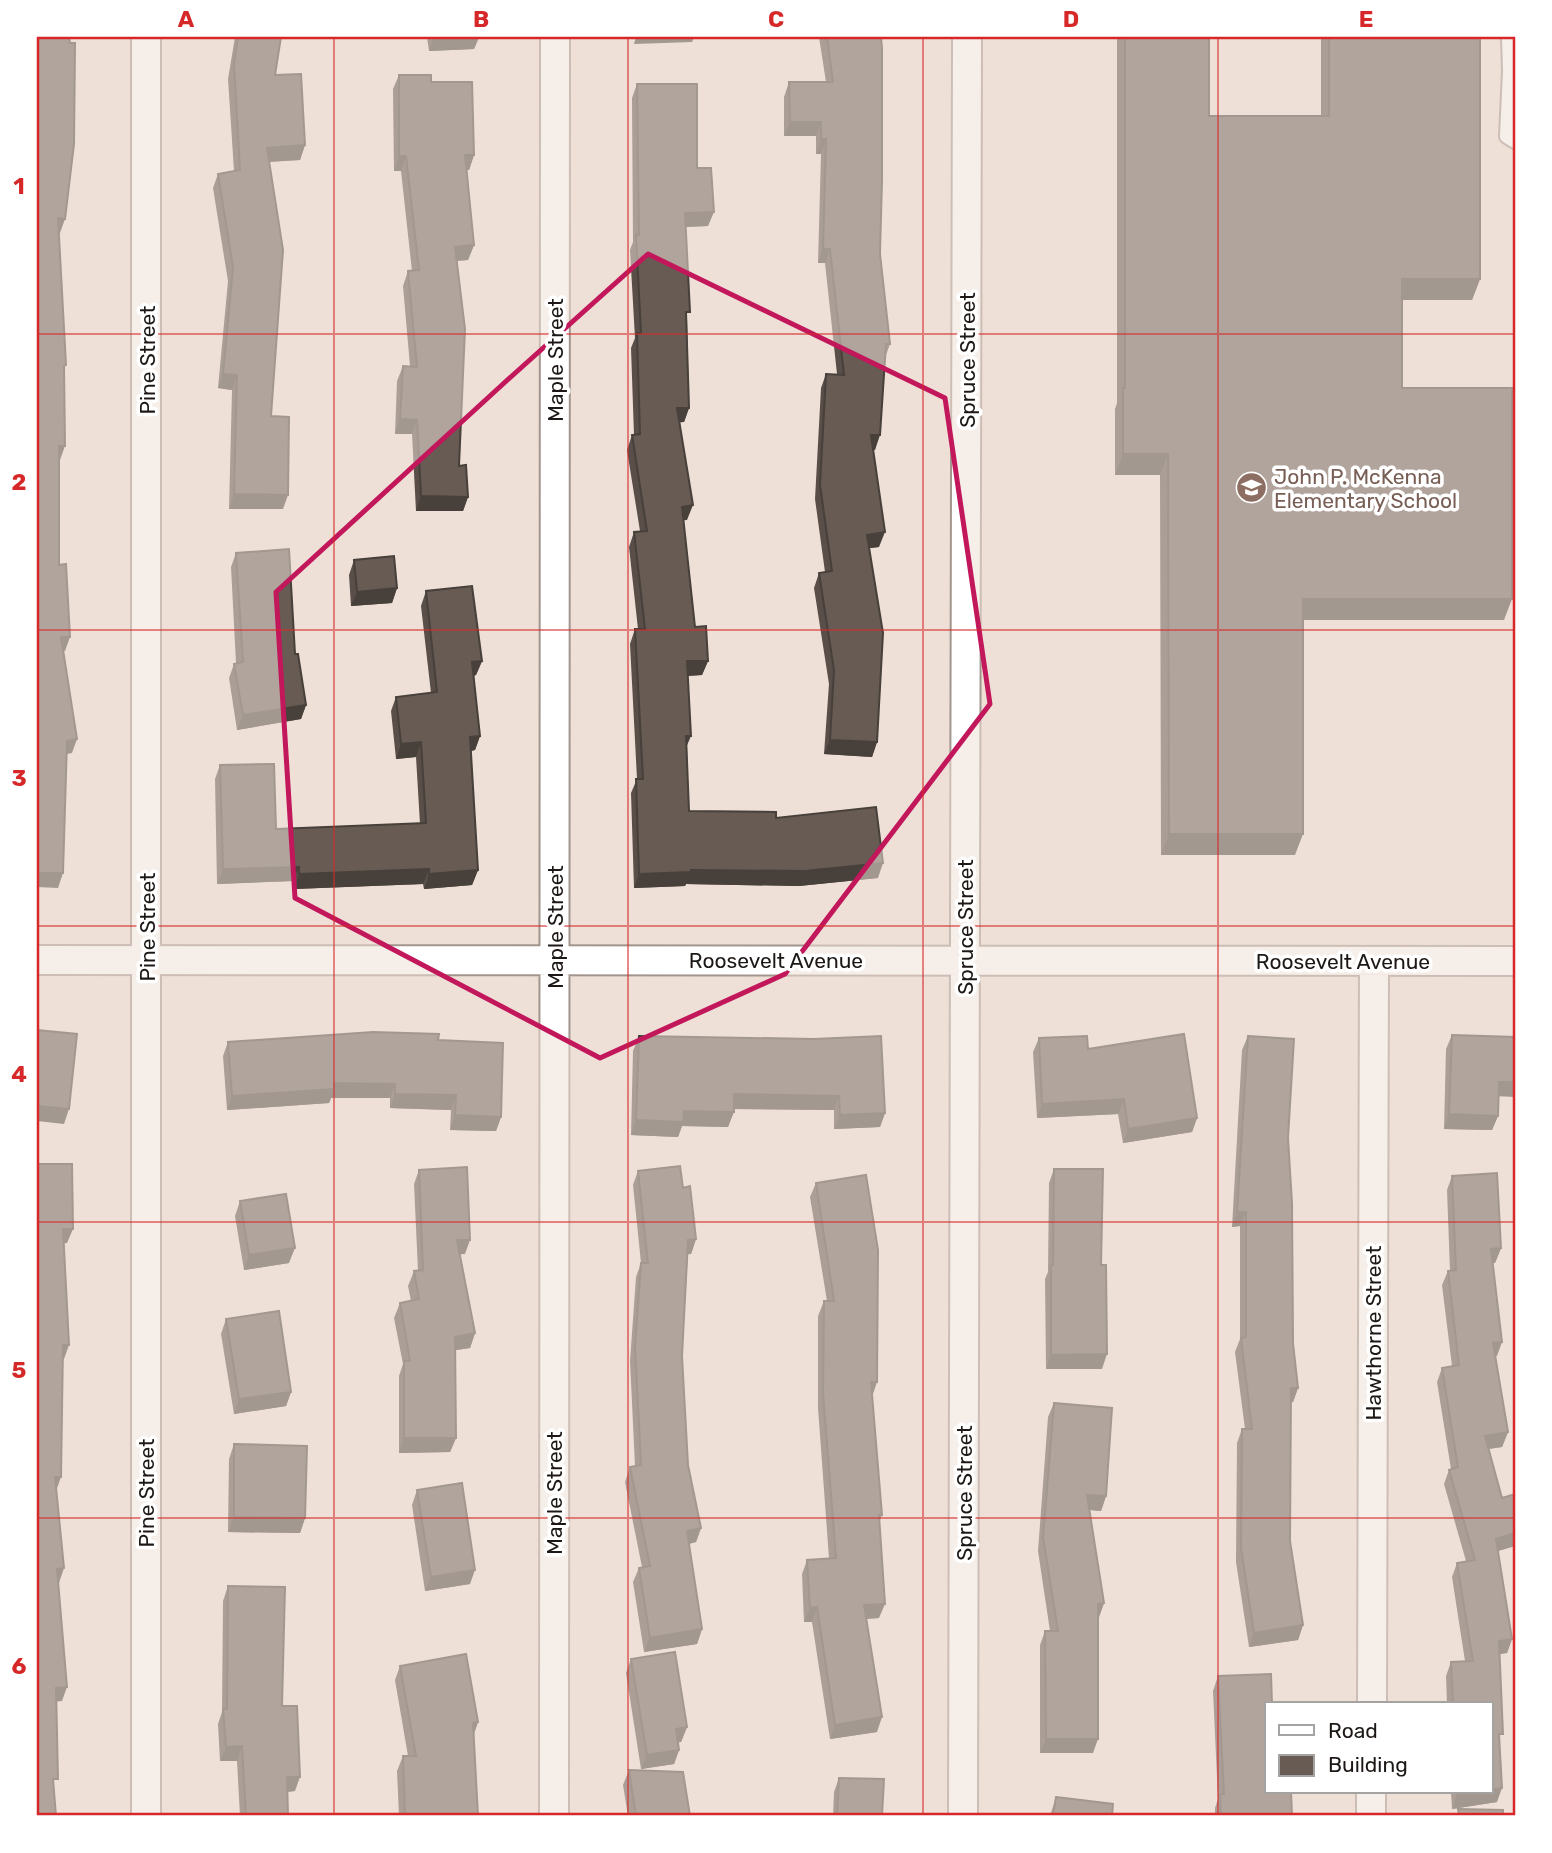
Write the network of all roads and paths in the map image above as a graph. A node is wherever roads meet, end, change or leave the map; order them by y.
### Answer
1 (146, 37) edge
2 (555, 37) edge
3 (967, 37) edge
4 (1509, 37) edge
5 (1515, 141) edge
6 (37, 960) edge
7 (147, 960) junction
8 (555, 960) junction
9 (965, 961) junction
10 (1374, 961) junction
11 (1515, 961) edge
12 (1372, 1702) edge
13 (1371, 1794) edge
14 (146, 1816) edge
15 (554, 1816) edge
16 (963, 1816) edge
17 (1371, 1816) edge

1 - 7 street, Pine Street
2 - 8 street, Maple Street
3 - 9 street, Spruce Street
4 - 5 lane
6 - 7 street, Roosevelt Avenue
7 - 8 street, Roosevelt Avenue
7 - 14 street, Pine Street
8 - 9 street, Roosevelt Avenue
8 - 15 street, Maple Street
9 - 10 street, Roosevelt Avenue
9 - 16 street, Spruce Street
10 - 11 street, Roosevelt Avenue
10 - 12 street, Hawthorne Street
13 - 17 street

